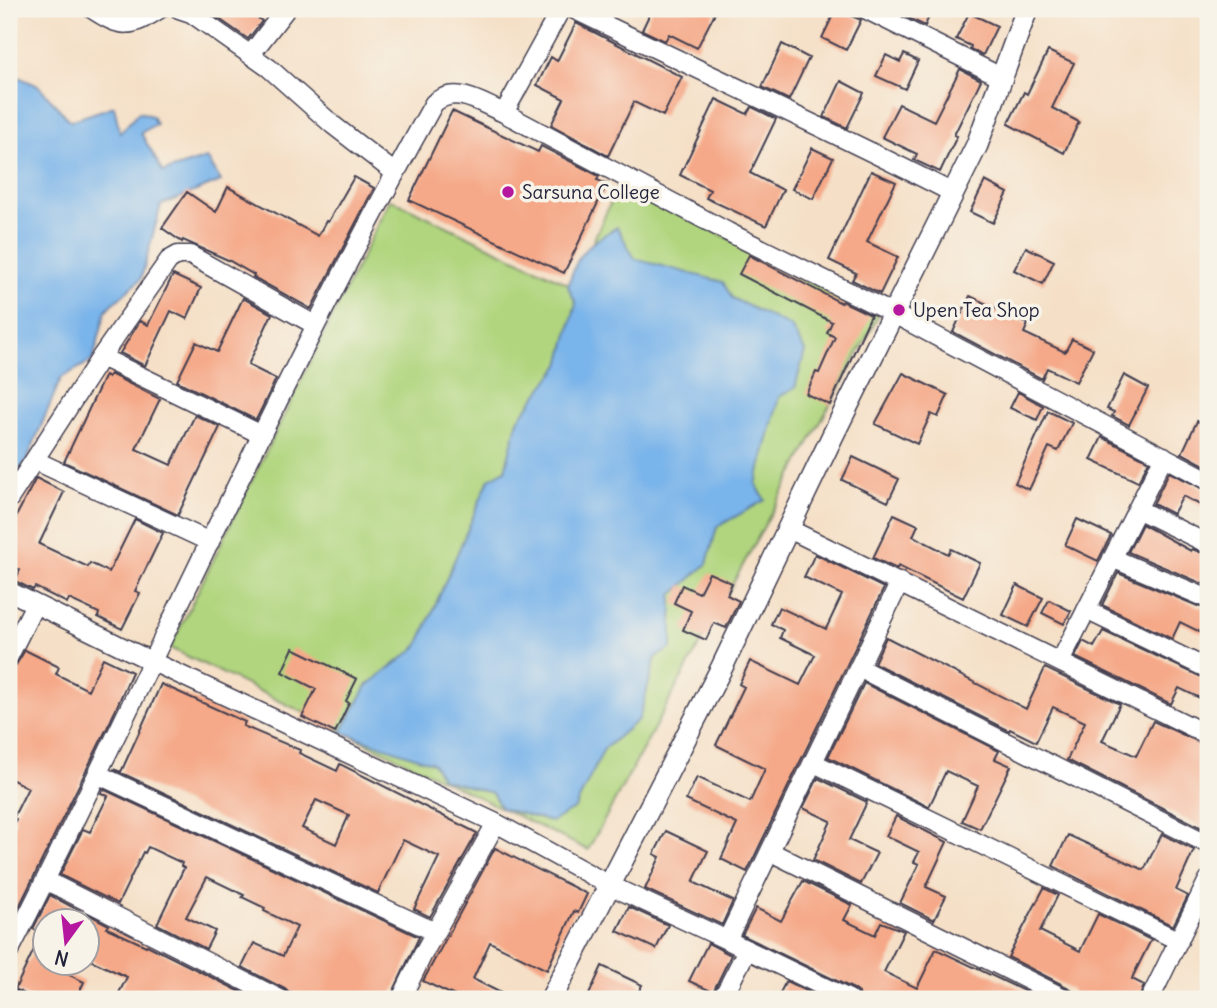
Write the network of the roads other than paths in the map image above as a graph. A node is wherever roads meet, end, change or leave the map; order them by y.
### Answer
1 (92, 9) edge
2 (160, 9) edge
3 (179, 9) edge
4 (286, 9) edge
5 (561, 9) edge
6 (573, 9) edge
7 (865, 9) edge
8 (1027, 9) edge
9 (251, 54) junction
10 (1003, 78) junction
11 (504, 113) junction
12 (395, 173) junction
13 (953, 193) junction
14 (894, 314) junction
15 (315, 325) junction
16 (101, 357) junction
17 (262, 435) junction
18 (1164, 456) junction
19 (34, 460) junction
20 (1208, 480) edge
21 (9, 499) edge
22 (1137, 509) junction
23 (789, 529) junction
24 (210, 542) junction
25 (1208, 544) edge
26 (1112, 558) junction
27 (900, 582) junction
28 (9, 591) edge
29 (1204, 597) dead end
30 (35, 604) junction
31 (1086, 610) junction
32 (9, 656) edge
33 (153, 662) junction
34 (1060, 662) junction
35 (859, 668) junction
36 (1208, 669) edge
37 (1208, 735) edge
38 (814, 763) junction
39 (97, 774) junction
40 (496, 823) junction
41 (1208, 844) edge
42 (771, 852) junction
43 (45, 880) junction
44 (1208, 880) edge
45 (609, 885) junction
46 (435, 932) junction
47 (727, 940) junction
48 (1179, 941) junction
49 (747, 950) junction
50 (9, 952) edge
51 (280, 999) edge
52 (401, 999) edge
53 (551, 999) edge
54 (722, 999) edge
55 (849, 999) edge
56 (1066, 999) edge
57 (1150, 999) edge

1 - 2 street
3 - 9 street
4 - 9 street
5 - 11 street
6 - 13 street
7 - 10 street
8 - 10 street
9 - 12 street
10 - 13 street
11 - 12 street
11 - 14 street
12 - 15 street
13 - 14 street
14 - 18 street
14 - 23 street
15 - 16 street
15 - 17 street
16 - 17 street
16 - 19 street
17 - 24 street
18 - 20 street
18 - 22 street
19 - 21 street
19 - 24 street
22 - 25 street
22 - 26 street
23 - 27 street
23 - 45 street
24 - 33 street
26 - 29 street
26 - 31 street
27 - 34 street
27 - 35 street
28 - 30 street
30 - 32 street
30 - 33 street
31 - 34 street
31 - 36 street
33 - 39 street
33 - 40 street
34 - 37 street
35 - 38 street
35 - 41 street
38 - 42 street
38 - 48 street
39 - 43 street
39 - 46 street
40 - 45 street
40 - 46 street
42 - 47 street
42 - 56 street
43 - 50 street
43 - 51 street
44 - 48 street
45 - 47 street
45 - 53 street
46 - 52 street
47 - 49 street
48 - 57 street
49 - 54 street
49 - 55 street

